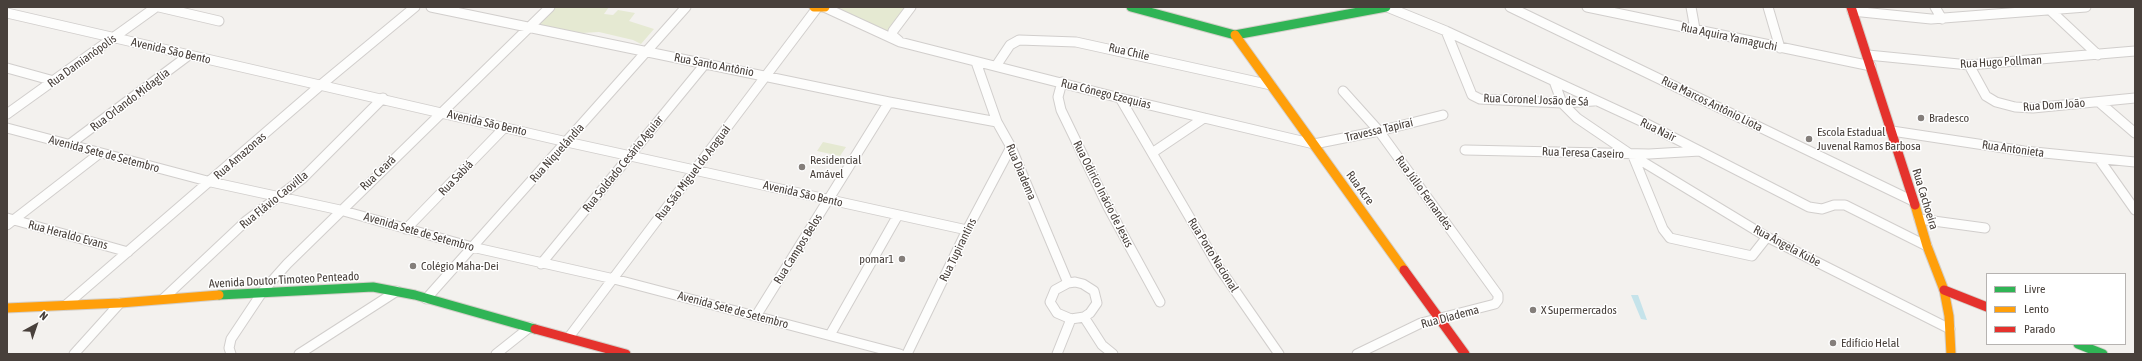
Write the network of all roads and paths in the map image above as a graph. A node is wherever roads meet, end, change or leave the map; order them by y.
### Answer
1 (21, 7) edge
2 (157, 7) edge
3 (415, 7) edge
4 (431, 7) edge
5 (550, 7) edge
6 (686, 7) edge
7 (820, 7) edge
8 (911, 7) edge
9 (1130, 7) edge
10 (1386, 7) edge
11 (1510, 7) edge
12 (1587, 7) edge
13 (1691, 7) edge
14 (1768, 7) edge
15 (1934, 7) edge
16 (2086, 7) edge
17 (1520, 9) edge
18 (1851, 9) edge
19 (2050, 10) junction
20 (1999, 11) edge
21 (8, 14) edge
22 (1942, 19) junction
23 (219, 21) dead end
24 (530, 27) junction
25 (1695, 29) junction
26 (1446, 31) junction
27 (1235, 35) junction
28 (113, 37) junction
29 (900, 42) junction
30 (1780, 48) junction
31 (2135, 51) edge
32 (646, 52) junction
33 (189, 55) junction
34 (1868, 55) junction
35 (2098, 55) junction
36 (976, 62) junction
37 (705, 64) junction
38 (1969, 65) junction
39 (996, 66) junction
40 (1871, 66) junction
41 (7, 68) edge
42 (765, 76) junction
43 (54, 80) junction
44 (1554, 81) junction
45 (1062, 82) junction
46 (322, 84) junction
47 (1271, 84) junction
48 (1343, 91) dead end
49 (383, 98) junction
50 (1120, 98) junction
51 (2135, 98) edge
52 (1597, 101) junction
53 (890, 102) junction
54 (1562, 102) junction
55 (2099, 102) junction
56 (441, 112) junction
57 (7, 114) edge
58 (1443, 115) dead end
59 (1204, 118) junction
60 (997, 122) junction
61 (505, 127) junction
62 (7, 128) edge
63 (1379, 131) junction
64 (1892, 131) junction
65 (2135, 132) edge
66 (567, 142) junction
67 (70, 144) junction
68 (1314, 144) junction
69 (1011, 147) junction
70 (1465, 150) dead end
71 (1701, 151) junction
72 (100, 153) junction
73 (1152, 153) junction
74 (630, 155) junction
75 (1632, 155) junction
76 (2099, 159) junction
77 (2135, 162) edge
78 (696, 169) junction
79 (211, 182) junction
80 (280, 196) junction
81 (828, 200) junction
82 (1913, 201) junction
83 (340, 210) junction
84 (2135, 210) edge
85 (898, 216) junction
86 (1919, 219) junction
87 (9, 221) edge
88 (1985, 228) dead end
89 (406, 229) junction
90 (967, 230) junction
91 (1767, 236) junction
92 (1927, 246) junction
93 (472, 247) junction
94 (128, 252) junction
95 (541, 264) junction
96 (614, 279) junction
97 (1068, 283) junction
98 (1944, 290) junction
99 (263, 291) junction
100 (397, 291) junction
101 (163, 299) junction
102 (426, 299) junction
103 (1498, 300) joint
104 (1160, 302) dead end
105 (120, 303) junction
106 (66, 305) junction
107 (1986, 307) edge
108 (9, 310) edge
109 (756, 316) junction
110 (1084, 317) junction
111 (1438, 318) junction
112 (1072, 319) junction
113 (530, 326) junction
114 (1950, 329) junction
115 (830, 335) junction
116 (569, 337) junction
117 (2080, 345) edge
118 (867, 350) edge
119 (74, 354) edge
120 (231, 354) edge
121 (298, 354) edge
122 (496, 354) edge
123 (626, 354) edge
124 (900, 354) edge
125 (907, 354) edge
126 (1057, 354) edge
127 (1113, 354) edge
128 (1279, 354) edge
129 (1358, 354) edge
130 (1465, 354) edge
131 (1951, 354) edge
132 (2103, 354) edge

1 - 21 street
2 - 23 street
2 - 28 street, Rua Damianópolis
3 - 46 street, Rua Amazonas
4 - 24 street, Rua Santo Antônio
5 - 24 street, Rua Ceará
6 - 32 street, Rua Niquelândia
7 - 29 street, Rua Cônego Ezequias
7 - 42 street, Rua São Miguel do Araguaí
8 - 29 street
9 - 27 main road
10 - 26 street, Rua Nair
10 - 27 main road
11 - 17 street, Rua Marcos Antônio Liota
12 - 25 street, Rua Aquira Yamaguchi
13 - 25 street
14 - 30 street
15 - 22 street
16 - 19 street
17 - 82 street, Rua Marcos Antônio Liota
18 - 22 street
18 - 34 main road, Rua Cachoeira
19 - 20 street
19 - 35 street
20 - 22 street
21 - 28 street, Avenida São Bento
24 - 32 street, Rua Santo Antônio
24 - 56 street, Rua Ceará
25 - 30 street, Rua Aquira Yamaguchi
26 - 44 street, Rua Nair
26 - 54 street, Rua Coronel Josão de Sá
27 - 47 main road, Rua Acre
28 - 33 street, Avenida São Bento
28 - 43 street, Rua Damianópolis
29 - 36 street, Rua Cônego Ezequias
30 - 40 street, Rua Aquira Yamaguchi
31 - 35 street, Rua Hugo Pollman
32 - 37 street, Rua Santo Antônio
32 - 66 street, Rua Niquelândia
33 - 46 street, Avenida São Bento
33 - 67 street, Rua Orlando Midaglia
34 - 38 street, Rua Hugo Pollman
34 - 40 main road, Rua Cachoeira
35 - 38 street, Rua Hugo Pollman
36 - 39 street, Rua Cônego Ezequias
36 - 60 street, Rua Diadema
37 - 42 street, Rua Santo Antônio
37 - 74 street, Rua Soldado Cesário Aguiar
38 - 55 street, Rua Dom João
39 - 45 street, Rua Cônego Ezequias
39 - 47 street, Rua Chile
40 - 64 main road, Rua Cachoeira
41 - 43 street
42 - 53 street, Rua Santo Antônio
42 - 78 street, Rua São Miguel do Araguaí
43 - 57 street, Rua Damianópolis
44 - 52 street, Rua Nair
44 - 54 street
45 - 50 street, Rua Cônego Ezequias
45 - 104 street, Rua Odirico Inácio de Jesus
46 - 49 street, Avenida São Bento
46 - 79 street, Rua Amazonas
47 - 68 main road, Rua Acre
48 - 63 street, Rua Júlio Fernandes
49 - 56 street, Avenida São Bento
49 - 80 street, Rua Flávio Caovilla
50 - 59 street, Rua Cônego Ezequias
50 - 73 street, Rua Porto Nacional
51 - 55 street, Rua Dom João
52 - 54 street, Rua Coronel Josão de Sá
52 - 71 street, Rua Nair
53 - 60 street, Rua Santo Antônio
53 - 81 street, Rua Campos Belos
54 - 75 street, Rua Ângela Kube
55 - 65 street
56 - 61 street, Avenida São Bento
56 - 83 street, Rua Ceará
58 - 63 street, Travessa Tapiraí
59 - 68 street, Rua Cônego Ezequias
59 - 73 street
60 - 69 street, Rua Diadema
61 - 66 street, Avenida São Bento
61 - 89 street, Rua Sabiá
62 - 67 street, Avenida Sete de Setembro
63 - 68 street, Travessa Tapiraí
63 - 103 street, Rua Júlio Fernandes
64 - 76 street, Rua Antonieta
64 - 82 main road, Rua Cachoeira
66 - 74 street, Avenida São Bento
66 - 93 street, Rua Niquelândia
67 - 72 street, Avenida Sete de Setembro
68 - 111 main road, Rua Acre
69 - 90 street, Rua Tupirantins
69 - 97 street, Rua Diadema
70 - 75 street, Rua Teresa Caseiro
71 - 75 street, Rua Teresa Caseiro
71 - 92 street, Rua Nair
72 - 79 street, Avenida Sete de Setembro
72 - 87 street
73 - 128 street, Rua Porto Nacional
74 - 78 street, Avenida São Bento
74 - 95 street, Rua Soldado Cesário Aguiar
75 - 91 street, Rua Ângela Kube
75 - 91 street
76 - 77 street, Rua Antonieta
76 - 84 street
78 - 81 street, Avenida São Bento
78 - 96 street, Rua São Miguel do Araguaí
79 - 80 street, Avenida Sete de Setembro
79 - 94 street, Rua Amazonas
80 - 83 street, Avenida Sete de Setembro
80 - 101 street, Rua Flávio Caovilla
81 - 85 street, Avenida São Bento
81 - 109 street, Rua Campos Belos
82 - 86 main road, Rua Cachoeira
83 - 89 street, Avenida Sete de Setembro
83 - 99 street, Rua Ceará
85 - 90 street, Avenida São Bento
85 - 115 street
86 - 88 street
86 - 92 main road, Rua Cachoeira
87 - 94 street, Rua Heraldo Evans
89 - 93 street, Avenida Sete de Setembro
90 - 125 street, Rua Tupirantins
91 - 114 street, Rua Ângela Kube
92 - 98 main road, Rua Cachoeira
93 - 95 street, Avenida Sete de Setembro
93 - 102 street, Rua Niquelândia
94 - 106 street, Rua Amazonas
95 - 96 street, Avenida Sete de Setembro
96 - 109 street, Avenida Sete de Setembro
96 - 116 street, Rua São Miguel do Araguaí
97 - 110 street
97 - 112 street
98 - 107 main road
98 - 114 main road, Rua Cachoeira
99 - 100 main road, Avenida Doutor Timoteo Penteado
99 - 101 main road, Avenida Doutor Timoteo Penteado
99 - 120 street, Rua Ceará
100 - 102 main road, Avenida Doutor Timoteo Penteado
100 - 121 street
101 - 105 main road, Avenida Doutor Timoteo Penteado
102 - 113 main road, Avenida Doutor Timoteo Penteado
103 - 111 street, Rua Diadema
105 - 106 main road, Avenida Doutor Timoteo Penteado
105 - 119 street
106 - 108 main road, Avenida Doutor Timoteo Penteado
109 - 115 street, Avenida Sete de Setembro
110 - 112 street
110 - 127 street
111 - 129 street, Rua Diadema
111 - 130 main road, Rua Acre
112 - 126 street
113 - 116 main road, Avenida Doutor Timoteo Penteado
113 - 122 street
114 - 131 main road, Rua Cachoeira
115 - 118 street, Avenida Sete de Setembro
116 - 123 main road, Avenida Doutor Timoteo Penteado
117 - 132 main road
118 - 124 street, Avenida Sete de Setembro

